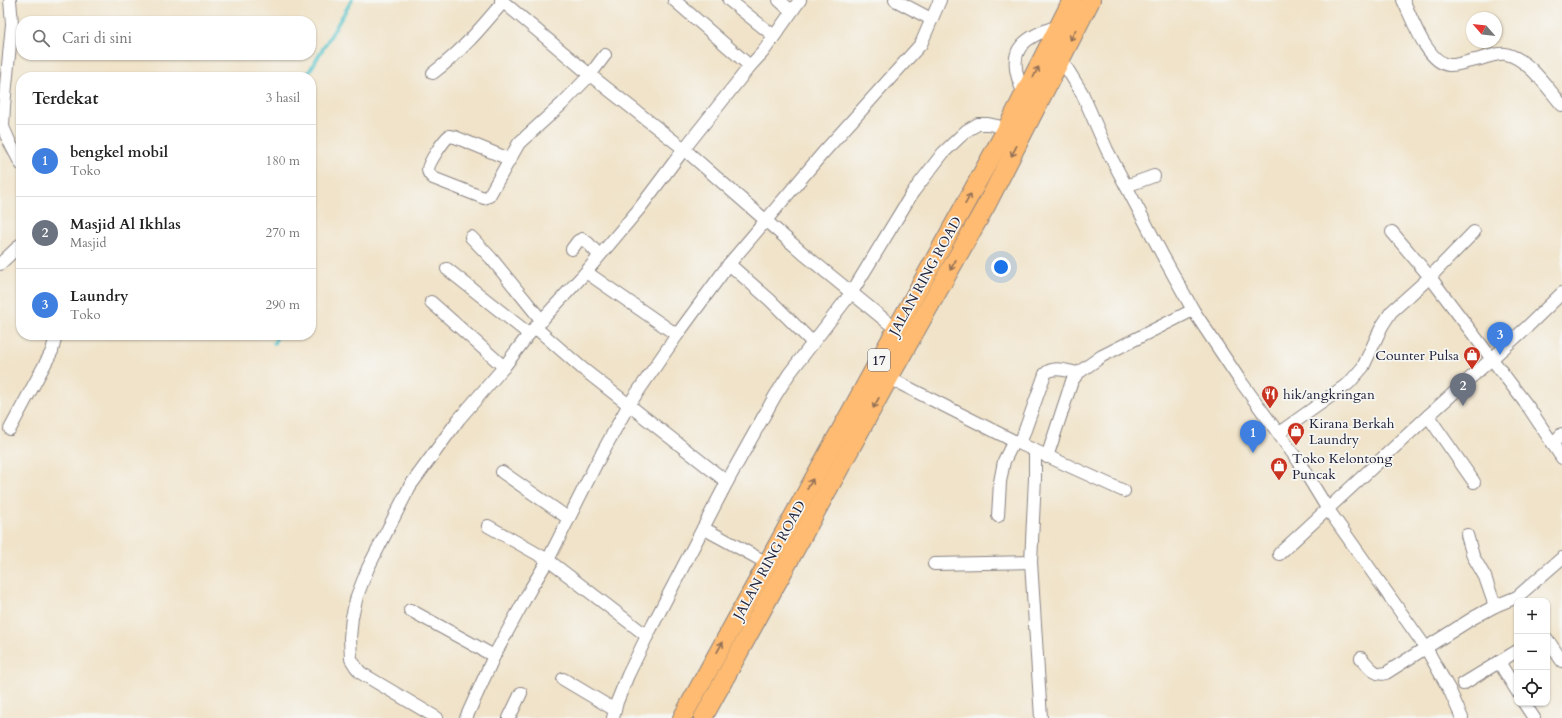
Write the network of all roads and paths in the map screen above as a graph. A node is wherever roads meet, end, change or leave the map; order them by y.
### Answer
1 (10, 0) edge
2 (674, 0) edge
3 (729, 0) edge
4 (779, 0) edge
5 (800, 0) edge
6 (895, 0) edge
7 (940, 0) edge
8 (1072, 0) edge
9 (1091, 0) edge
10 (1403, 0) edge
11 (502, 1) edge
12 (791, 11) junction
13 (931, 20) junction
14 (12, 24) junction
15 (1059, 26) junction
16 (0, 30) edge
17 (774, 36) junction
18 (605, 55) dead end
19 (1060, 61) junction
20 (750, 66) junction
21 (433, 73) dead end
22 (590, 75) junction
23 (1024, 94) junction
24 (1562, 105) edge
25 (2, 107) edge
26 (1007, 128) junction
27 (684, 149) junction
28 (16, 154) edge
29 (509, 159) junction
30 (1154, 176) dead end
31 (1126, 186) junction
32 (765, 221) junction
33 (1392, 232) dead end
34 (1474, 232) dead end
35 (471, 237) dead end
36 (16, 249) edge
37 (572, 249) dead end
38 (599, 255) junction
39 (0, 264) edge
40 (729, 264) junction
41 (447, 269) dead end
42 (586, 272) junction
43 (1430, 277) junction
44 (852, 292) junction
45 (1562, 293) edge
46 (431, 302) dead end
47 (1193, 310) junction
48 (890, 324) junction
49 (536, 328) junction
50 (677, 335) junction
51 (55, 340) edge
52 (812, 342) junction
53 (1491, 358) junction
54 (504, 367) junction
55 (1078, 372) junction
56 (889, 378) junction
57 (628, 406) junction
58 (1428, 416) junction
59 (10, 429) dead end
60 (1279, 433) junction
61 (1562, 434) edge
62 (1017, 442) junction
63 (1552, 444) junction
64 (1035, 451) junction
65 (1047, 457) junction
66 (1562, 458) edge
67 (502, 472) dead end
68 (728, 482) junction
69 (1474, 482) dead end
70 (1124, 491) dead end
71 (1327, 508) junction
72 (998, 516) dead end
73 (568, 518) junction
74 (488, 526) dead end
75 (703, 528) junction
76 (1467, 535) dead end
77 (1279, 554) dead end
78 (1562, 558) edge
79 (548, 560) junction
80 (1031, 562) junction
81 (767, 563) junction
82 (934, 564) dead end
83 (1519, 598) edge
84 (1514, 600) edge
85 (1495, 606) junction
86 (410, 610) dead end
87 (648, 636) junction
88 (1550, 643) edge
89 (1426, 648) junction
90 (1514, 652) edge
91 (494, 656) junction
92 (1361, 658) dead end
93 (1562, 661) edge
94 (1499, 662) junction
95 (705, 674) junction
96 (563, 679) dead end
97 (722, 683) junction
98 (1463, 684) dead end
99 (1514, 687) edge
100 (521, 693) dead end
101 (1526, 706) edge
102 (614, 714) edge
103 (437, 718) edge
104 (466, 718) edge
105 (508, 718) edge
106 (682, 718) edge
107 (703, 718) edge
108 (1041, 718) edge
109 (1462, 718) edge
110 (1534, 718) edge

1 - 14 street
2 - 20 street
3 - 17 street
4 - 12 street
5 - 12 street
6 - 13 street
7 - 13 street
8 - 15 highway, JALAN RING ROAD / 17
9 -> 19 highway, JALAN RING ROAD / 17
10 - 24 street
11 - 21 street
11 - 22 street
12 - 17 street
13 - 32 street
14 - 16 street
14 - 25 street
23 -> 15 highway, JALAN RING ROAD / 17
15 - 23 street
17 - 20 street
18 - 22 street
19 - 31 street
19 -> 56 highway, JALAN RING ROAD / 17
20 - 27 street
22 - 27 street
22 - 29 street
23 - 26 highway, JALAN RING ROAD / 17
25 - 28 street
26 - 44 street
48 -> 26 highway, JALAN RING ROAD / 17
27 - 32 street
27 - 38 street
29 - 29 street
30 - 31 street
31 - 47 street
32 - 40 street
32 - 44 street
33 - 43 street
34 - 43 street
35 - 49 street
36 - 39 street
37 - 38 street
38 - 42 street
40 - 50 street
40 - 52 street
41 - 49 street
42 - 49 street
42 - 50 street
43 - 53 street
43 - 60 street
44 - 48 street
44 - 52 street
45 - 53 street
46 - 54 street
47 - 55 street
47 - 60 street
81 -> 48 highway, JALAN RING ROAD / 17
49 - 54 street
49 - 57 street
50 - 57 street
51 - 59 street
52 - 68 street
53 - 58 street
53 - 63 street
54 - 103 street
55 - 62 street
55 - 65 street
56 - 62 street
56 -> 97 highway, JALAN RING ROAD / 17
57 - 68 street
57 - 73 street
58 - 69 street
58 - 71 street
60 - 71 street
61 - 63 street
62 - 64 street
62 - 72 street
63 - 66 street
64 - 65 street
64 - 80 street
65 - 70 street
67 - 73 street
68 - 75 street
71 - 77 street
71 - 89 street
73 - 79 street
74 - 79 street
75 - 81 street
75 - 87 street
76 - 85 street
78 - 83 street
79 - 87 street
79 - 91 street
80 - 82 street
80 - 108 street
95 -> 81 highway, JALAN RING ROAD / 17
84 - 85 street
85 - 89 street
86 - 91 street
87 - 102 street
88 - 93 street
89 - 92 street
89 - 109 street
90 - 94 street
91 - 104 street
94 - 98 street
94 - 99 street
95 - 97 highway
95 - 106 highway, JALAN RING ROAD / 17
96 - 102 street
97 - 107 highway, JALAN RING ROAD / 17
100 - 105 street
101 - 110 street

